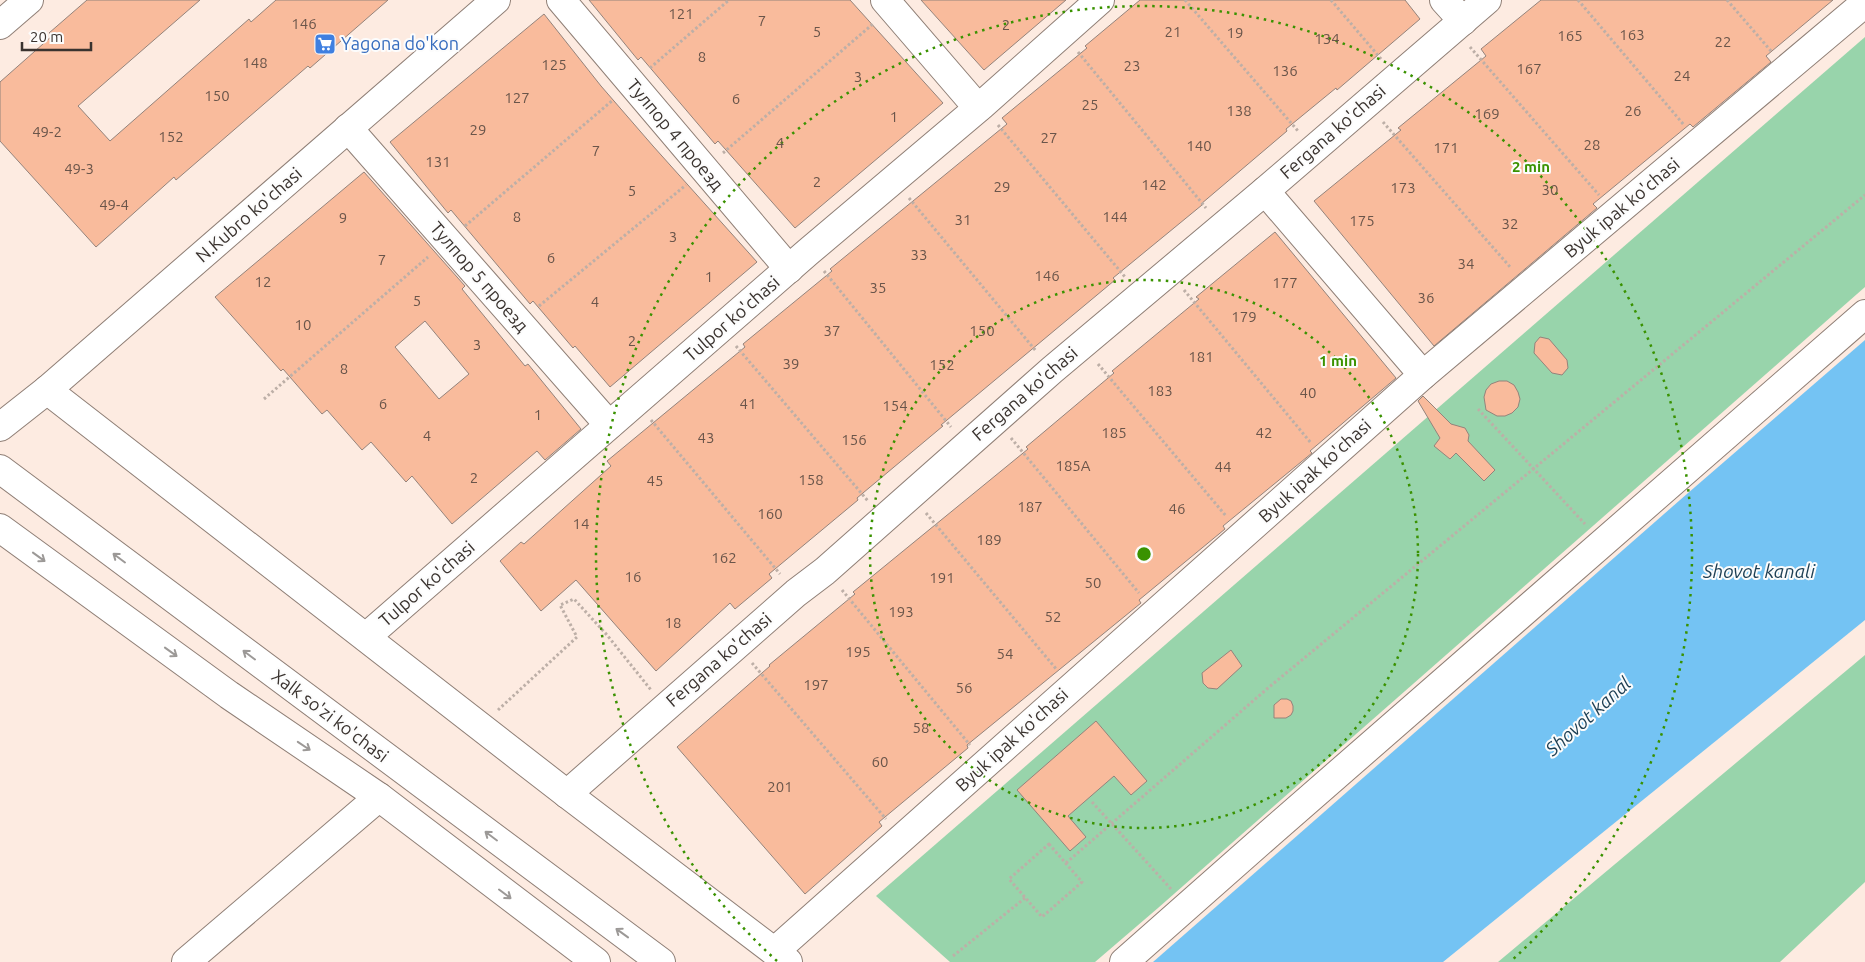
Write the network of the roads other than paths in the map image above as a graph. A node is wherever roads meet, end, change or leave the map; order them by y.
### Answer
1 (29, 0) edge
2 (496, 0) edge
3 (561, 0) edge
4 (886, 0) edge
5 (1100, 0) edge
6 (1444, 0) edge
7 (1487, 0) edge
8 (1865, 3) edge
9 (0, 25) edge
10 (1458, 25) junction
11 (980, 106) junction
12 (348, 128) junction
13 (1266, 191) junction
14 (799, 261) junction
15 (1865, 314) edge
16 (1423, 375) junction
17 (47, 390) junction
18 (609, 425) junction
19 (0, 427) edge
20 (0, 470) edge
21 (0, 528) edge
22 (366, 637) junction
23 (567, 794) junction
24 (379, 797) junction
25 (781, 957) edge
26 (186, 962) edge
27 (596, 962) edge
28 (661, 962) edge
29 (1124, 962) edge

1 - 9 street
2 - 12 street, N.Kubro ko'chasi
3 - 14 street, Тулпор 4 проезд
4 - 11 street
5 - 11 street, Tulpor ko'chasi
6 - 10 street
7 - 10 street, Fergana ko'chasi
8 - 16 street, Byuk ipak ko'chasi
10 - 13 street, Fergana ko'chasi
11 - 14 street, Tulpor ko'chasi
12 - 17 street, N.Kubro ko'chasi
12 - 18 street, Тулпор 5 проезд
13 - 16 street
13 - 23 street, Fergana ko'chasi
14 - 18 street, Tulpor ko'chasi
15 - 29 street
16 - 25 street, Byuk ipak ko'chasi
17 - 19 street, N.Kubro ko'chasi
17 - 22 street
18 - 22 street, Tulpor ko'chasi
28 -> 20 street, Xalk so'zi ko'chasi
21 -> 24 street, Xalk so'zi ko'chasi
22 - 23 street
23 - 25 street
24 - 26 street
24 -> 27 street, Xalk so'zi ko'chasi

